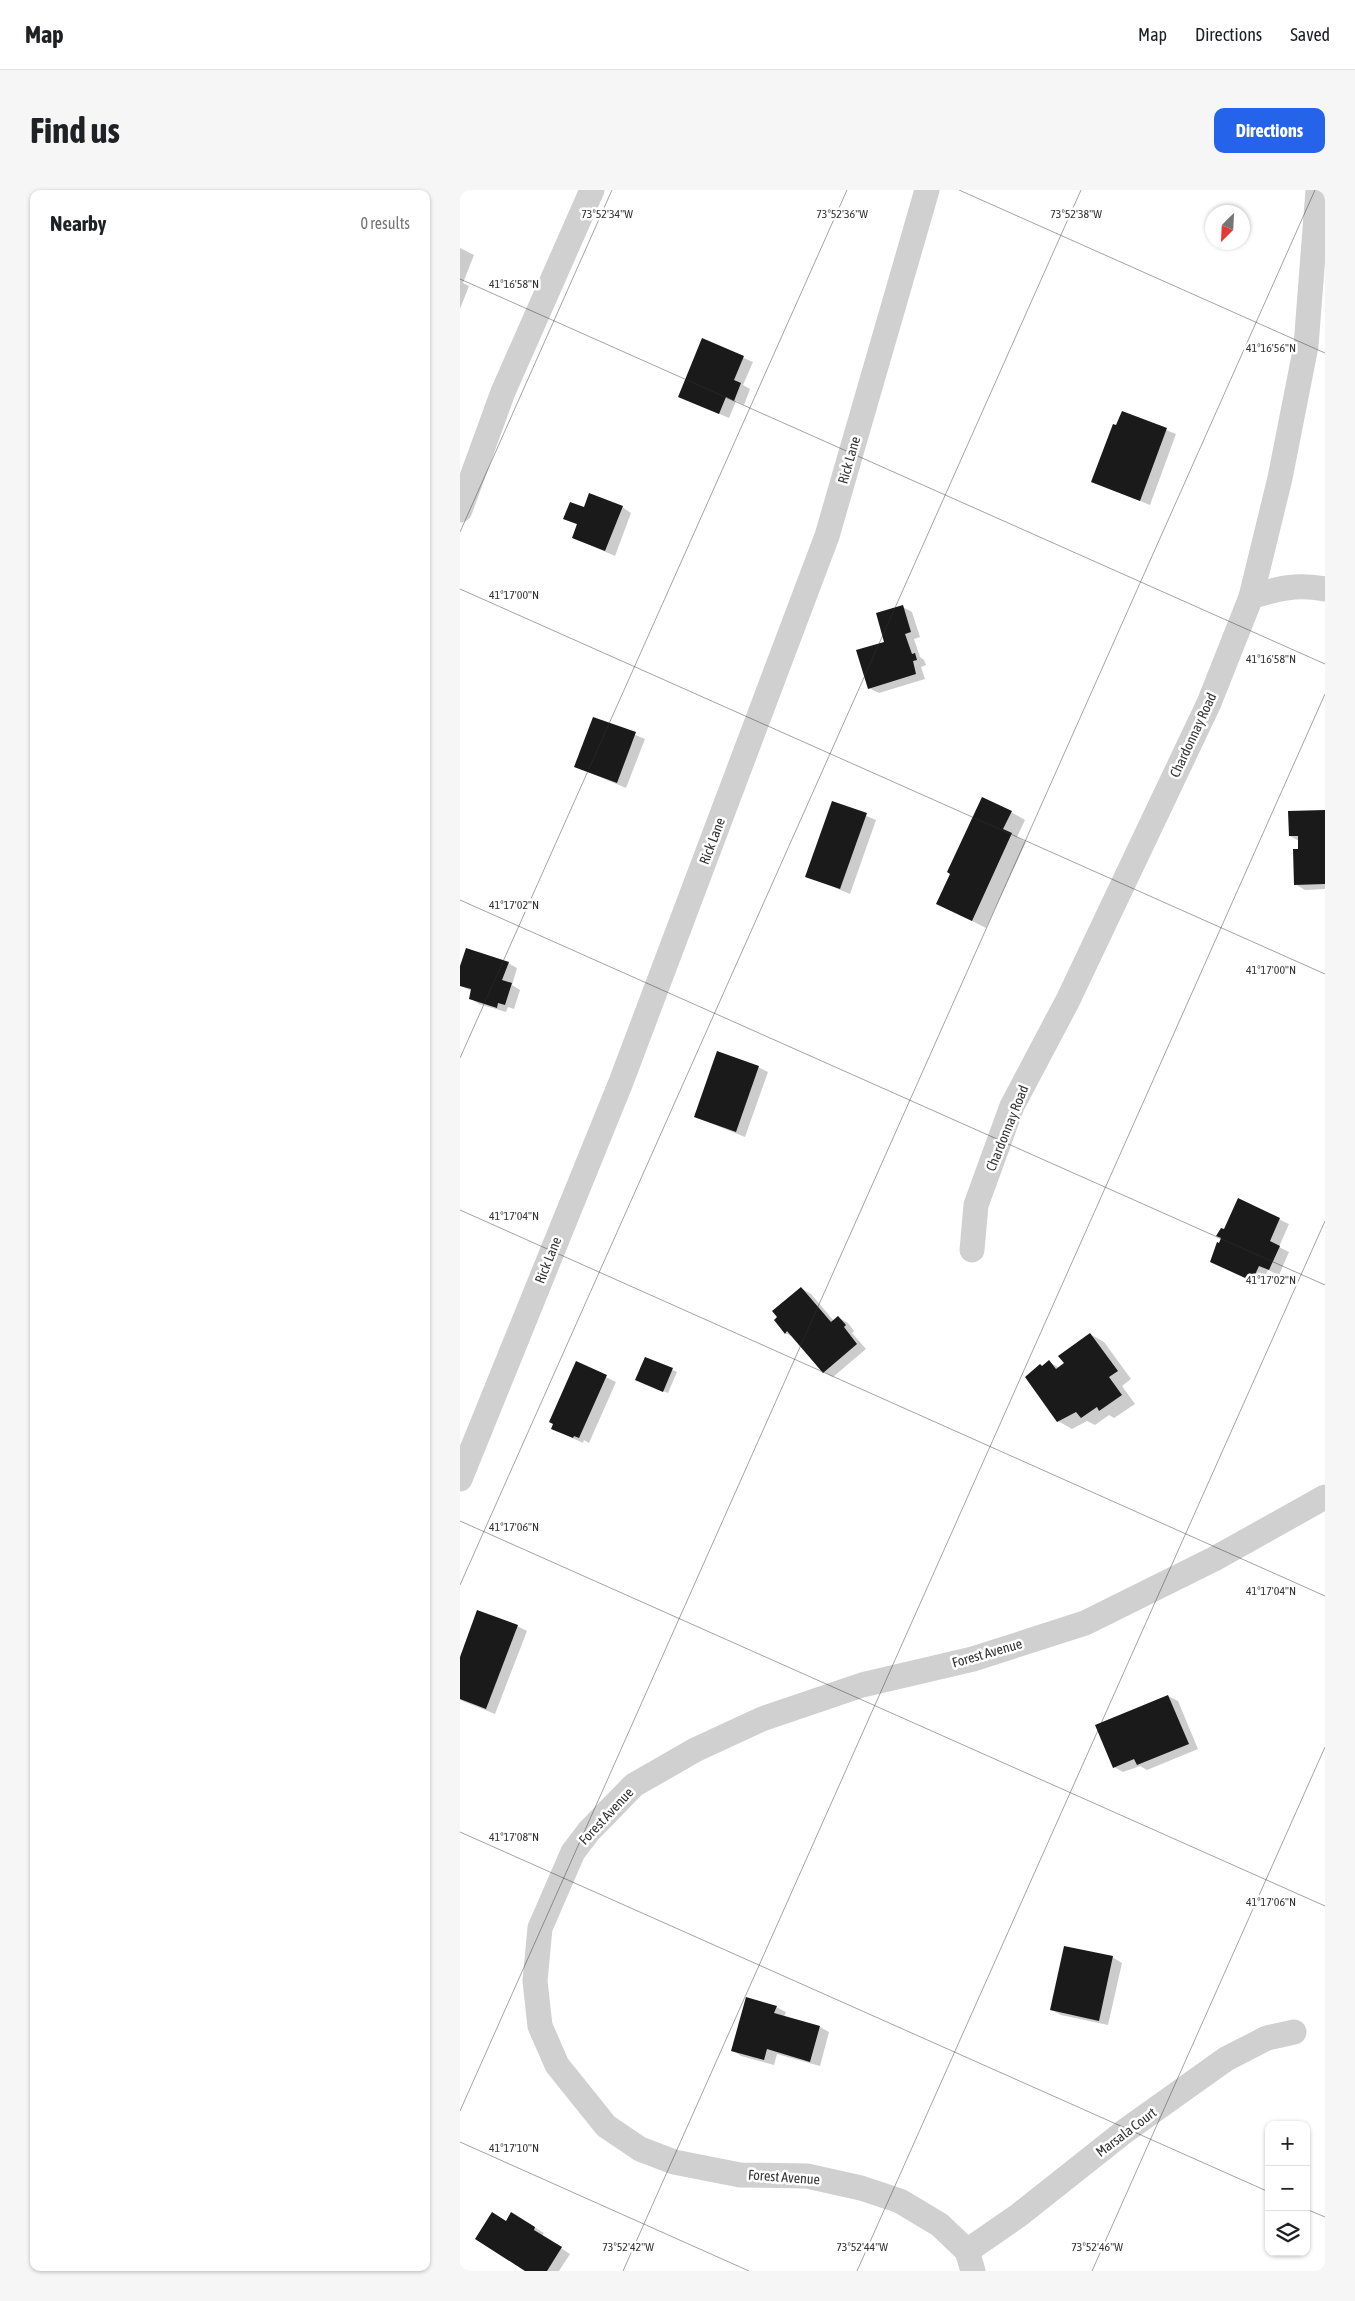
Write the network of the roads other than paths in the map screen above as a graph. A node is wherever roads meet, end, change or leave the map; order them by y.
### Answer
1 (592, 190) edge
2 (927, 190) edge
3 (1318, 190) edge
4 (460, 510) edge
5 (1325, 590) edge
6 (1251, 597) junction
7 (972, 1250) dead end
8 (460, 1480) edge
9 (1325, 1497) edge
10 (1294, 2032) dead end
11 (970, 2261) edge

1 - 4 street
2 - 8 street, Rick Lane
3 - 6 street, Chardonnay Road
5 - 6 street
6 - 7 street, Chardonnay Road
9 - 11 street, Forest Avenue
10 - 11 street, Marsala Court

